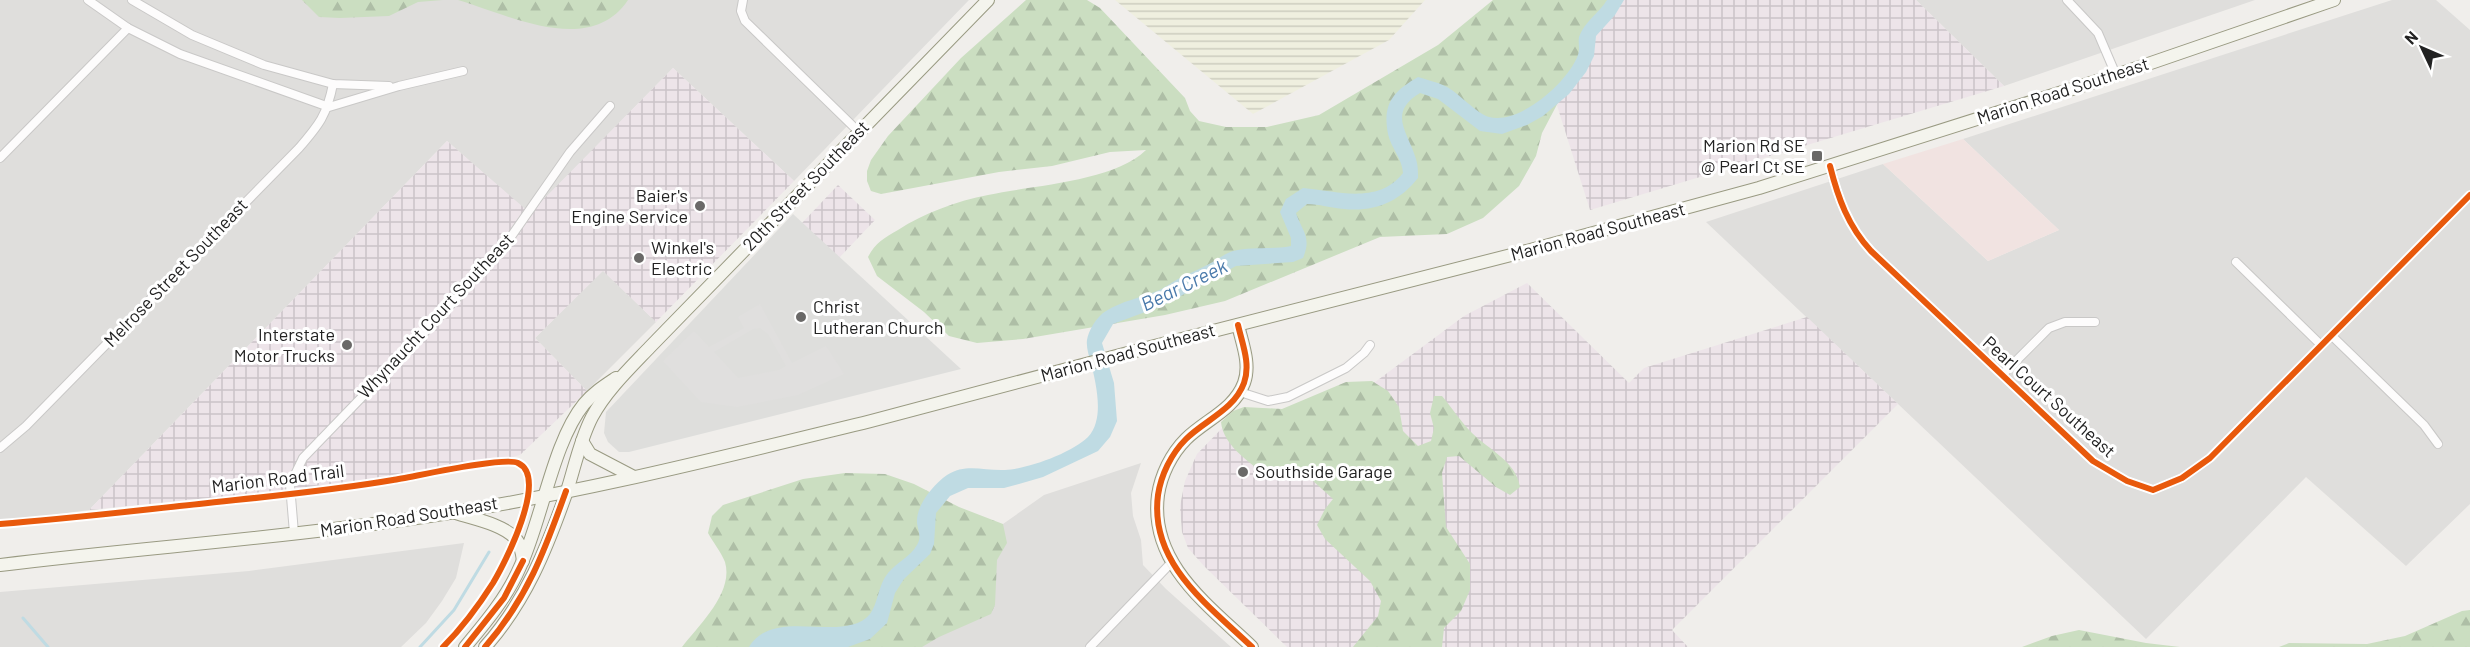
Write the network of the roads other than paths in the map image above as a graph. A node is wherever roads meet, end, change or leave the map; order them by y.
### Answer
1 (88, 0) edge
2 (132, 0) edge
3 (743, 0) edge
4 (988, 0) edge
5 (2067, 0) edge
6 (2334, 0) edge
7 (128, 28) junction
8 (463, 72) dead end
9 (2116, 75) junction
10 (333, 84) junction
11 (399, 86) junction
12 (610, 106) dead end
13 (328, 107) junction
14 (859, 132) junction
15 (0, 158) edge
16 (1830, 166) junction
17 (2470, 195) edge
18 (2236, 262) dead end
19 (2095, 322) dead end
20 (1238, 325) junction
21 (2331, 335) junction
22 (1370, 345) dead end
23 (2321, 345) junction
24 (625, 373) junction
25 (2002, 375) junction
26 (1240, 392) junction
27 (582, 441) junction
28 (2438, 444) dead end
29 (0, 448) edge
30 (634, 477) junction
31 (566, 491) junction
32 (546, 495) junction
33 (454, 512) junction
34 (294, 533) junction
35 (523, 561) junction
36 (1172, 563) junction
37 (0, 565) edge
38 (465, 647) edge
39 (485, 647) edge
40 (1090, 647) edge
41 (1252, 647) edge

1 - 7 street
2 - 10 street
3 - 14 street
4 - 14 main road, 20th Street Southeast
5 - 9 street
6 - 9 main road, Marion Road Southeast
7 - 13 street
7 - 15 street
8 - 11 street
9 - 16 main road, Marion Road Southeast
10 - 11 street
10 - 13 street, Melrose Street Southeast
11 - 13 street
12 - 34 street, Whynaucht Court Southeast
13 - 29 street, Melrose Street Southeast
14 - 24 main road, 20th Street Southeast
16 - 20 main road, Marion Road Southeast
16 - 25 street, Pearl Court Southeast
17 - 21 street, Pearl Court Southeast
18 - 23 street
19 - 25 street
20 - 26 main road
20 - 30 main road, Marion Road Southeast
21 - 23 street, Pearl Court Southeast
21 - 28 street
22 - 26 street
23 - 25 street, Pearl Court Southeast
24 - 27 main road, 20th Street Southeast
24 - 32 main road, 20th Street Southeast
26 - 36 main road
27 - 30 main road
27 - 31 main road, 20th Street Southeast
30 - 31 main road, Marion Road Southeast
31 - 32 main road, Marion Road Southeast
31 - 39 main road, 20th Street Southeast
32 - 33 main road, Marion Road Southeast
32 - 35 main road, 20th Street Southeast
33 - 34 main road, Marion Road Southeast
33 - 35 main road
34 - 37 main road, Marion Road Southeast
35 - 38 main road, 20th Street Southeast
36 - 40 street
36 - 41 main road

